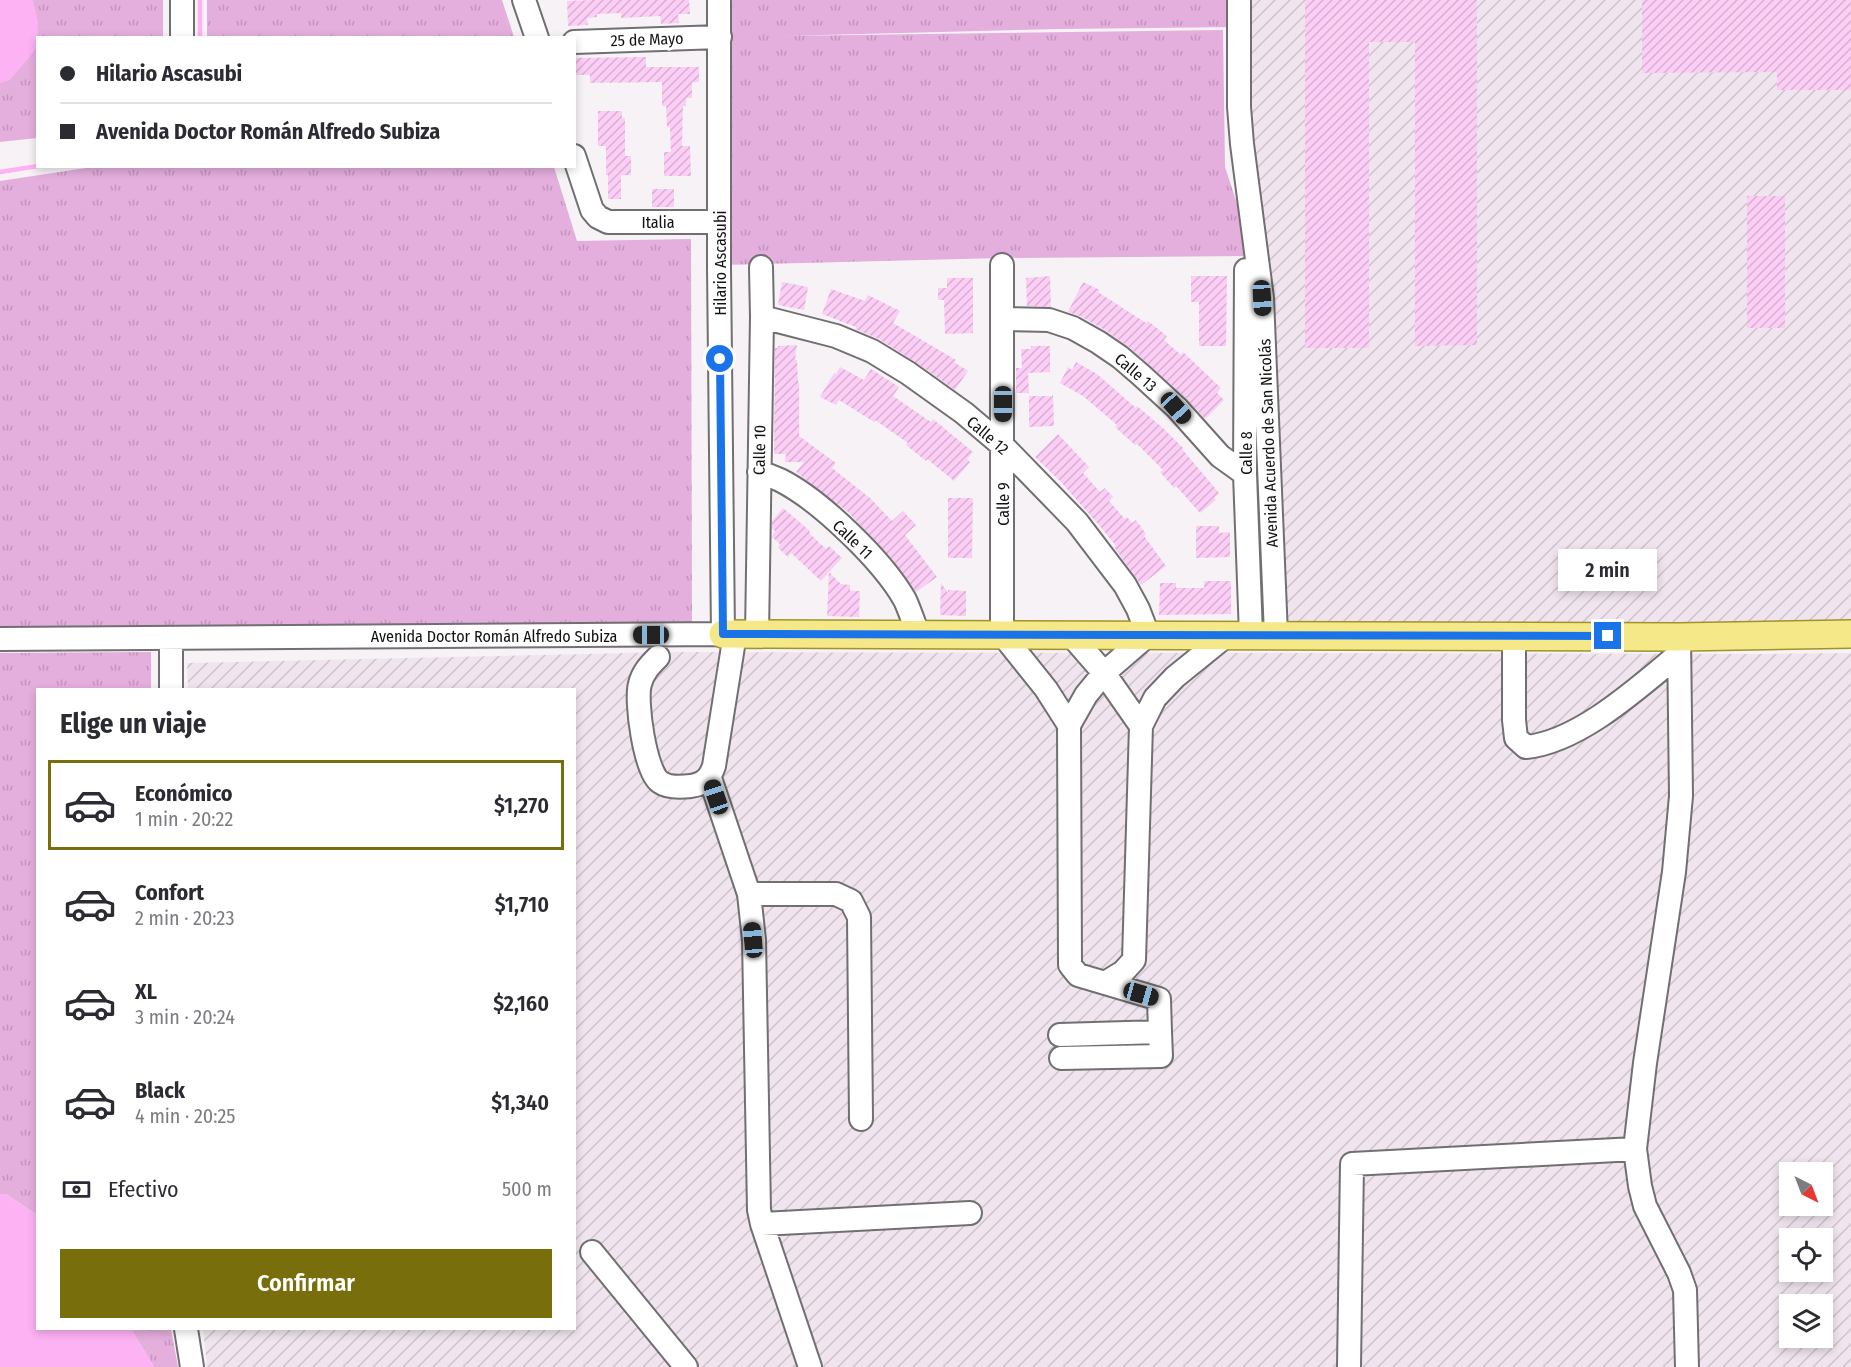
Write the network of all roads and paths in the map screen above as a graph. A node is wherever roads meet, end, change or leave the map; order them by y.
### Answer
1 (182, 0) edge
2 (524, 0) edge
3 (719, 0) edge
4 (1239, 0) edge
5 (182, 36) edge
6 (536, 36) edge
7 (720, 37) junction
8 (576, 42) edge
9 (576, 162) edge
10 (719, 222) junction
11 (1002, 265) dead end
12 (760, 267) dead end
13 (1246, 270) dead end
14 (762, 317) junction
15 (1003, 319) junction
16 (1003, 446) junction
17 (759, 472) junction
18 (1245, 474) junction
19 (738, 634) junction
20 (918, 634) junction
21 (1002, 634) junction
22 (1071, 634) junction
23 (1851, 634) edge
24 (1148, 635) junction
25 (1251, 635) junction
26 (1514, 636) junction
27 (171, 638) junction
28 (0, 639) edge
29 (1679, 645) junction
30 (658, 657) dead end
31 (1104, 673) junction
32 (171, 688) edge
33 (1069, 725) junction
34 (1141, 726) junction
35 (710, 778) junction
36 (749, 894) junction
37 (1105, 983) junction
38 (1160, 1032) junction
39 (1060, 1035) dead end
40 (1061, 1058) dead end
41 (861, 1119) dead end
42 (1635, 1149) junction
43 (970, 1214) dead end
44 (762, 1224) junction
45 (592, 1252) dead end
46 (186, 1330) edge
47 (192, 1367) edge
48 (686, 1367) edge
49 (810, 1367) edge
50 (1349, 1367) edge
51 (1687, 1367) edge

1 - 5 street
2 - 6 street
3 - 7 street, Hilario Ascasubi
4 - 25 street, Avenida Acuerdo de San Nicolás
7 - 8 street, 25 de Mayo
7 - 10 street, Hilario Ascasubi
9 - 10 street, Italia
10 - 19 street, Hilario Ascasubi
11 - 15 street, Calle 9
12 - 14 street, Calle 10
13 - 18 street, Calle 8
14 - 16 street, Calle 12
14 - 17 street, Calle 10
15 - 16 street, Calle 9
15 - 18 street, Calle 13
16 - 21 street, Calle 9
16 - 24 street, Calle 12
17 - 19 street, Calle 10
17 - 20 street, Calle 11
18 - 25 street, Calle 8
19 - 20 main road, Avenida Doctor Román Alfredo Subiza
19 - 27 street, Avenida Doctor Román Alfredo Subiza
19 - 35 street
20 - 21 main road, Avenida Doctor Román Alfredo Subiza
21 - 22 main road, Avenida Doctor Román Alfredo Subiza
21 - 33 street
22 - 24 main road, Avenida Doctor Román Alfredo Subiza
22 - 31 street
23 - 29 main road, Avenida Doctor Román Alfredo Subiza
24 - 25 main road, Avenida Doctor Román Alfredo Subiza
24 - 31 street
25 - 26 main road, Avenida Doctor Román Alfredo Subiza
25 - 34 street
26 - 29 main road, Avenida Doctor Román Alfredo Subiza
26 - 29 street
27 - 28 street, Avenida Doctor Román Alfredo Subiza
27 - 32 street
29 - 42 street
30 - 35 street
31 - 33 street
31 - 34 street
33 - 37 street
34 - 37 street
35 - 36 street
36 - 41 street
36 - 44 street
37 - 38 street
38 - 39 street
38 - 40 street
42 - 50 street
42 - 51 street
43 - 44 street
44 - 49 street
45 - 48 street
46 - 47 street

